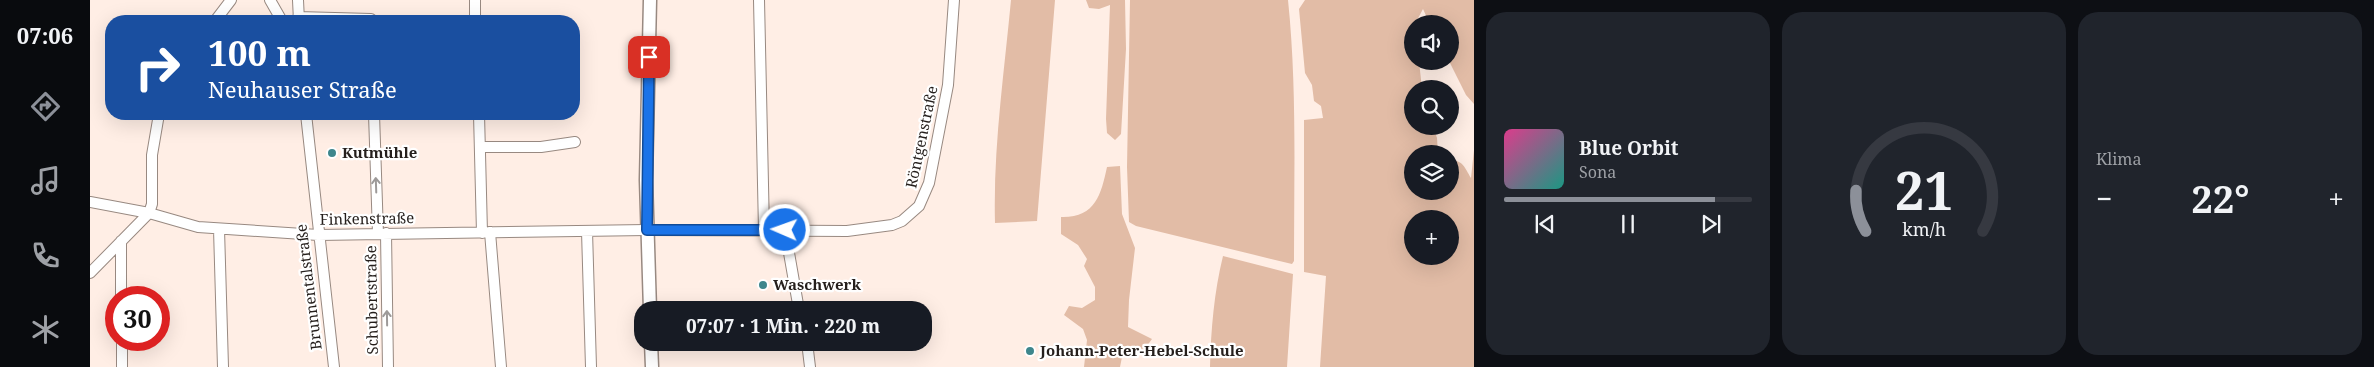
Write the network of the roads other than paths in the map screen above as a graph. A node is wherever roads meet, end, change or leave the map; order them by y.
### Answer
1 (231, 0) edge
2 (270, 0) edge
3 (298, 0) edge
4 (475, 0) edge
5 (650, 0) edge
6 (760, 0) edge
7 (954, 0) edge
8 (220, 15) edge
9 (279, 15) edge
10 (298, 15) edge
11 (475, 15) edge
12 (158, 120) edge
13 (307, 120) edge
14 (374, 120) edge
15 (479, 120) edge
16 (575, 142) dead end
17 (480, 147) junction
18 (90, 202) edge
19 (149, 213) junction
20 (219, 229) junction
21 (647, 230) junction
22 (764, 230) junction
23 (785, 230) junction
24 (587, 231) junction
25 (486, 232) junction
26 (382, 233) junction
27 (318, 235) junction
28 (121, 241) junction
29 (90, 273) edge
30 (121, 286) edge
31 (650, 301) edge
32 (797, 301) edge
33 (122, 351) edge
34 (651, 351) edge
35 (808, 351) edge
36 (122, 367) edge
37 (222, 367) edge
38 (334, 367) edge
39 (388, 367) edge
40 (501, 367) edge
41 (591, 367) edge
42 (652, 367) edge
43 (810, 367) edge

1 - 8 street
2 - 9 street
3 - 10 street
4 - 11 street
5 - 21 street
6 - 22 street
7 - 23 street, Röntgenstraße
12 - 19 street
13 - 27 street, Brunnentalstraße
26 -> 14 street, Schubertstraße
15 - 17 street
16 - 17 street
17 - 25 street
18 - 19 street, Finkenstraße
19 - 20 street, Finkenstraße
19 - 28 street
20 - 27 street, Finkenstraße
20 - 37 street
21 - 22 street, Röntgenstraße
21 - 24 street, Finkenstraße
21 - 31 street
22 - 23 street, Röntgenstraße
23 - 32 street
24 - 25 street, Finkenstraße
24 - 41 street
25 - 26 street, Finkenstraße
25 - 40 street
26 - 27 street, Finkenstraße
39 -> 26 street, Schubertstraße
27 - 38 street, Brunnentalstraße
28 - 29 street
28 - 30 street
33 - 36 street
34 - 42 street
35 - 43 street

